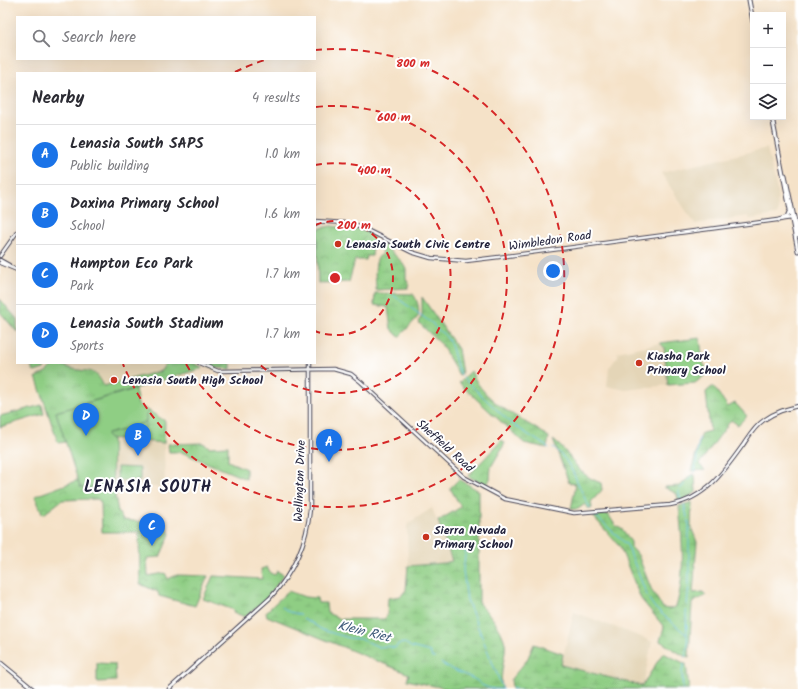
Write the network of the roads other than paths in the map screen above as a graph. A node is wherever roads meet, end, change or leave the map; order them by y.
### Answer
1 (748, 0) edge
2 (751, 12) edge
3 (773, 120) edge
4 (783, 168) junction
5 (789, 209) junction
6 (793, 218) junction
7 (779, 220) junction
8 (316, 221) edge
9 (321, 221) junction
10 (316, 224) edge
11 (16, 233) edge
12 (798, 236) edge
13 (798, 251) edge
14 (0, 256) edge
15 (0, 262) edge
16 (16, 270) edge
17 (202, 364) edge
18 (310, 364) edge
19 (310, 369) junction
20 (798, 406) edge
21 (0, 662) edge
22 (33, 689) edge
23 (169, 689) edge

1 - 2 main road
3 - 4 main road
4 - 5 main road
4 - 6 main road
5 - 6 main road
5 - 7 main road
6 - 7 street, Wimbledon Road
6 - 12 main road
6 - 13 main road
7 - 9 street, Wimbledon Road
8 - 9 street, Wimbledon Road
9 - 10 street
11 - 14 street
15 - 16 street
17 - 19 street, Sheffield Road
18 - 19 street, Wellington Drive
19 - 20 street, Sheffield Road
19 - 23 street, Wellington Drive
21 - 22 street

